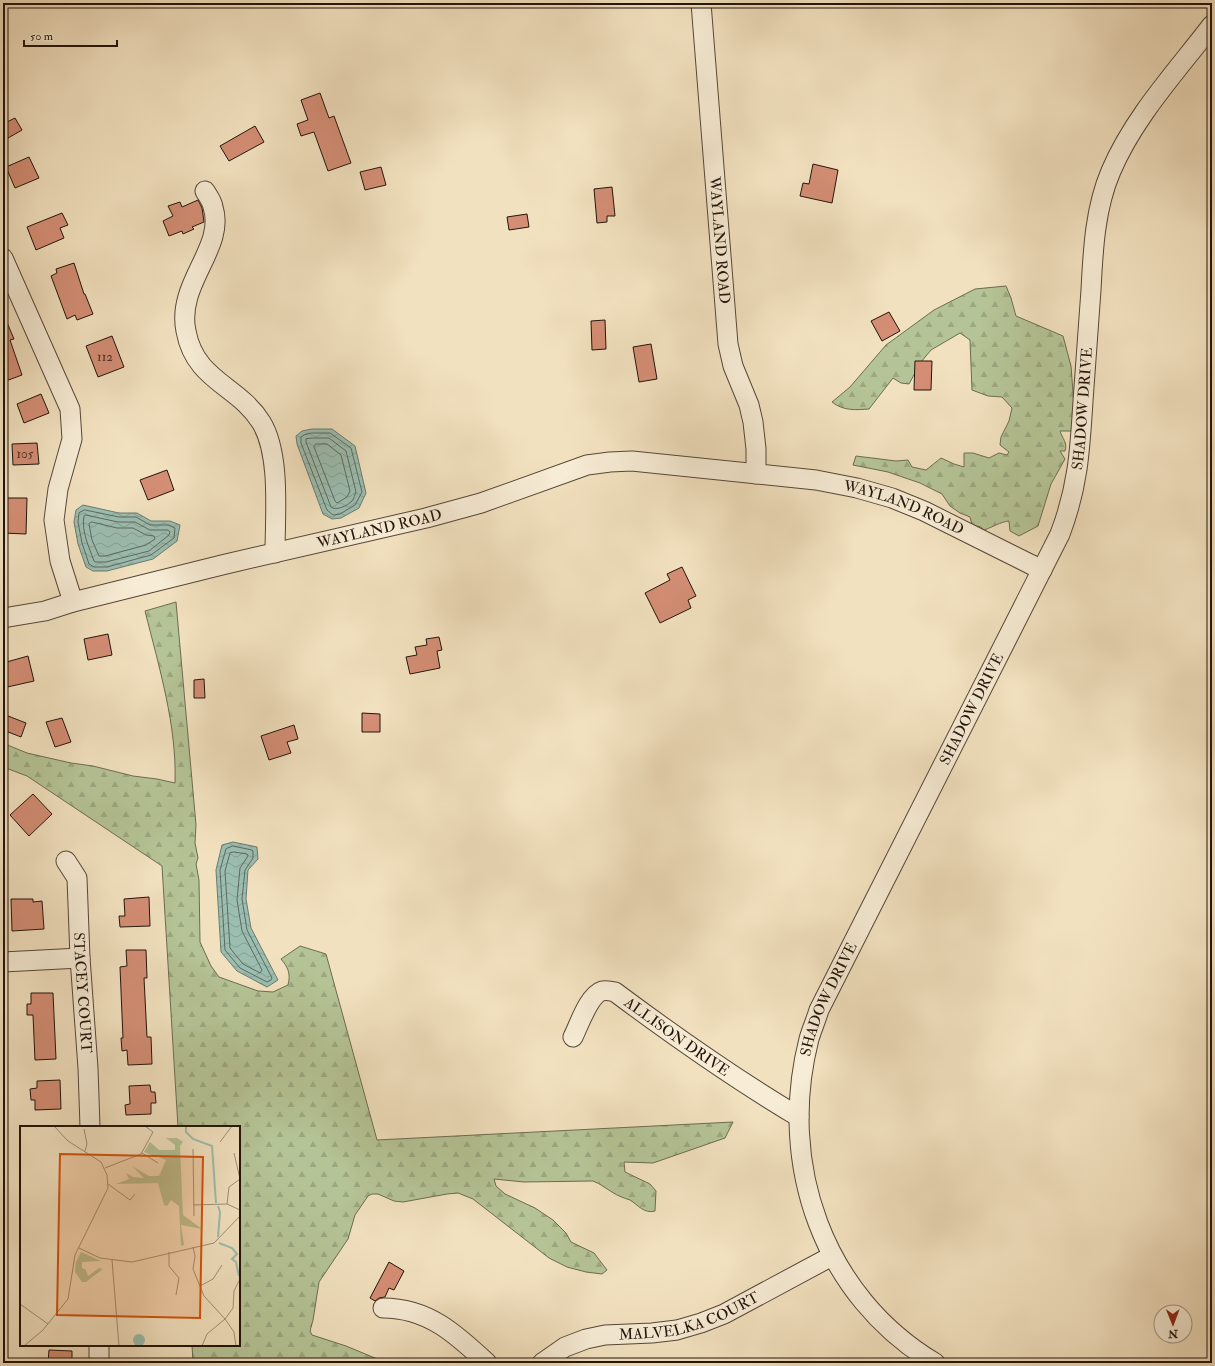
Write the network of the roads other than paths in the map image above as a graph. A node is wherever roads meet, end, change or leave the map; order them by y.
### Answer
1 (701, 3) edge
2 (1212, 26) edge
3 (205, 191) dead end
4 (5, 267) edge
5 (756, 474) junction
6 (275, 553) junction
7 (1042, 570) junction
8 (73, 602) junction
9 (3, 618) edge
10 (66, 861) dead end
11 (80, 958) junction
12 (3, 962) edge
13 (573, 1037) dead end
14 (799, 1117) junction
15 (90, 1126) edge
16 (832, 1256) junction
17 (383, 1308) dead end
18 (99, 1346) edge
19 (99, 1363) edge
20 (487, 1363) edge
21 (542, 1363) edge
22 (936, 1363) edge

1 - 5 street, WAYLAND ROAD
2 - 7 street, SHADOW DRIVE
3 - 6 street
4 - 8 street
5 - 6 street, WAYLAND ROAD
5 - 7 street, WAYLAND ROAD
6 - 8 street, WAYLAND ROAD
7 - 14 street, SHADOW DRIVE
8 - 9 street, WAYLAND ROAD
10 - 11 street, STACEY COURT
11 - 12 street
11 - 15 street, STACEY COURT
13 - 14 street, ALLISON DRIVE
14 - 16 street, SHADOW DRIVE
16 - 21 street, MALVELKA COURT
16 - 22 street, SHADOW DRIVE
17 - 20 street
18 - 19 street

